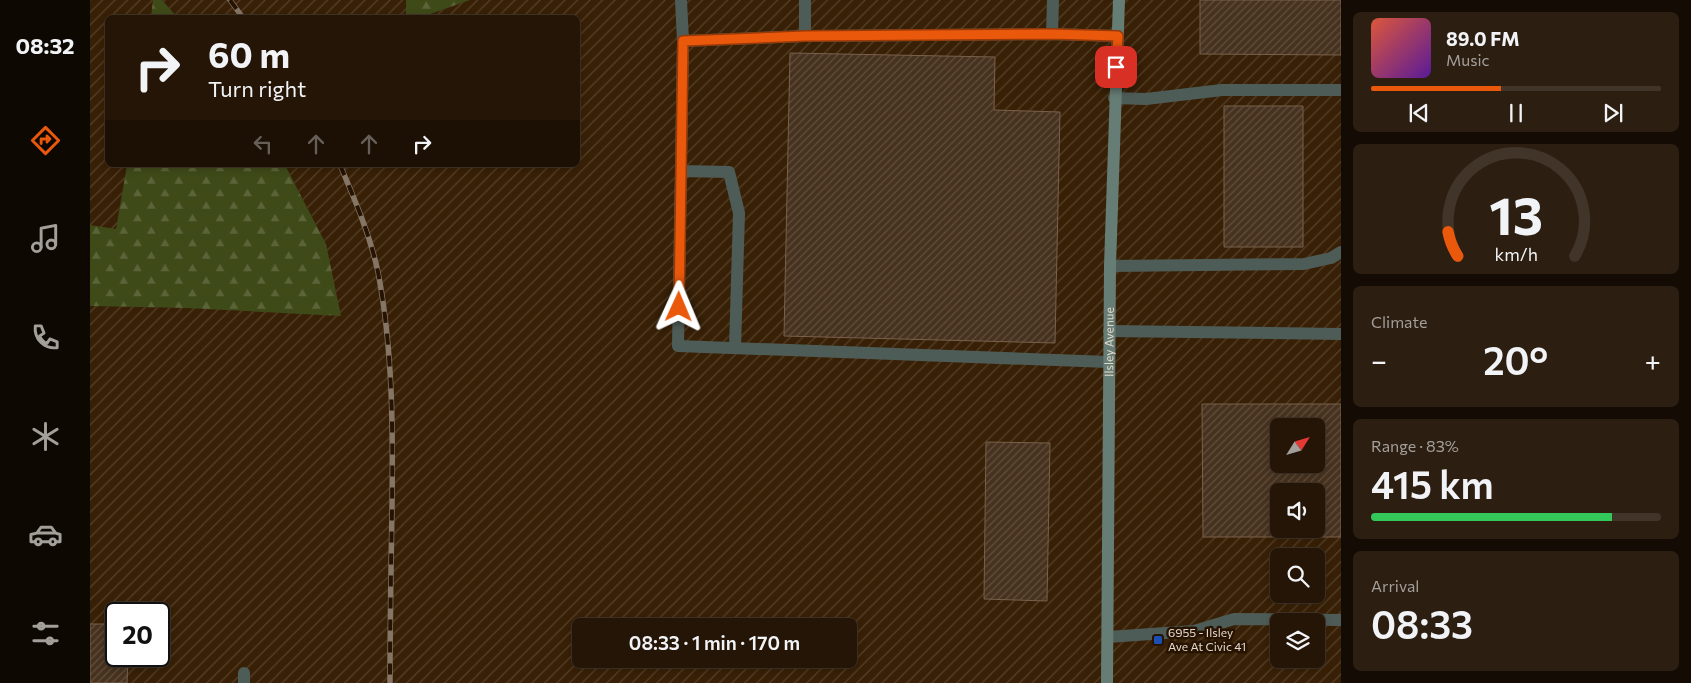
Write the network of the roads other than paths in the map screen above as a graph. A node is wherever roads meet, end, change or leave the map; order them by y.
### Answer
1 (681, 0) edge
2 (805, 0) edge
3 (1053, 0) edge
4 (1119, 0) edge
5 (1052, 34) junction
6 (805, 36) junction
7 (1118, 36) junction
8 (683, 41) junction
9 (1341, 90) edge
10 (1114, 98) junction
11 (681, 171) junction
12 (1341, 252) edge
13 (1110, 266) junction
14 (1109, 331) junction
15 (1341, 334) edge
16 (735, 348) junction
17 (1109, 362) junction
18 (1341, 620) edge
19 (1108, 637) junction
20 (1107, 683) edge

1 - 8 lane
2 - 6 lane
3 - 5 lane
4 - 7 street, Ilsley Avenue
5 - 6 lane
5 - 7 lane
6 - 8 lane
7 - 10 street, Ilsley Avenue
8 - 11 lane
9 - 10 lane
10 - 13 street, Ilsley Avenue
11 - 16 lane
11 - 16 lane
12 - 13 lane
13 - 14 street, Ilsley Avenue
14 - 15 lane
14 - 17 street, Ilsley Avenue
16 - 17 lane
17 - 19 street, Ilsley Avenue
18 - 19 lane
19 - 20 street, Ilsley Avenue

